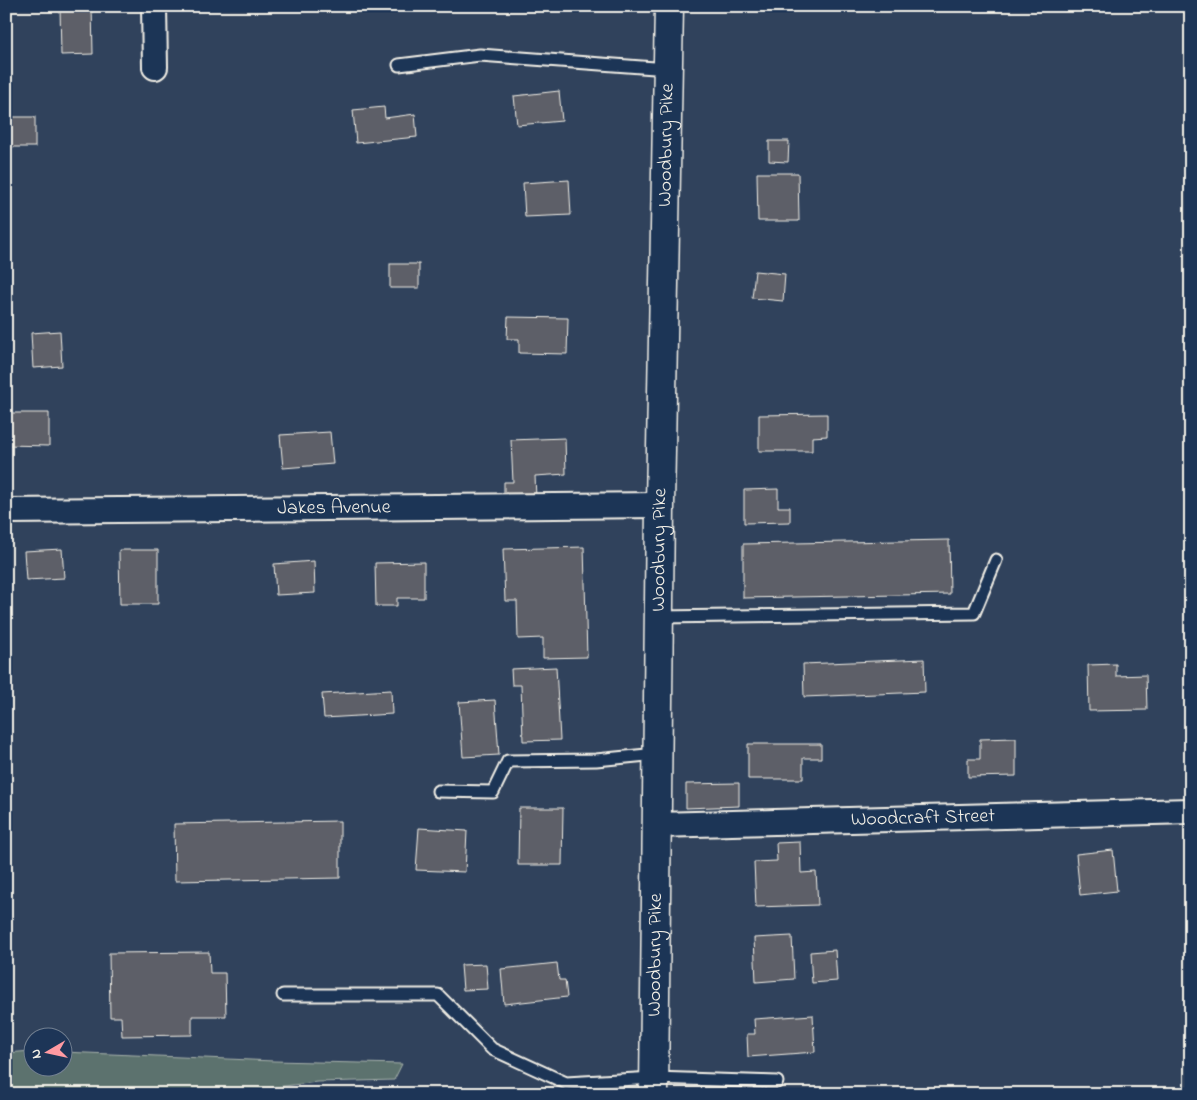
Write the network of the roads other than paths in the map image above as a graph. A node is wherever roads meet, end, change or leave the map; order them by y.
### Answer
1 (154, 6) edge
2 (669, 6) edge
3 (399, 65) dead end
4 (155, 66) dead end
5 (668, 69) junction
6 (660, 505) junction
7 (6, 512) edge
8 (996, 560) dead end
9 (659, 616) junction
10 (657, 754) junction
11 (438, 791) dead end
12 (1191, 811) edge
13 (656, 826) junction
14 (282, 995) dead end
15 (777, 1082) dead end
16 (654, 1086) edge

1 - 4 street
2 - 5 street, Woodbury Pike
3 - 5 lane
5 - 6 street, Woodbury Pike
6 - 7 street, Jakes Avenue
6 - 9 street, Woodbury Pike
8 - 9 lane
9 - 10 street, Woodbury Pike
10 - 11 lane
10 - 13 street, Woodbury Pike
12 - 13 street, Woodcraft Street
13 - 16 street, Woodbury Pike
14 - 16 lane
15 - 16 lane

